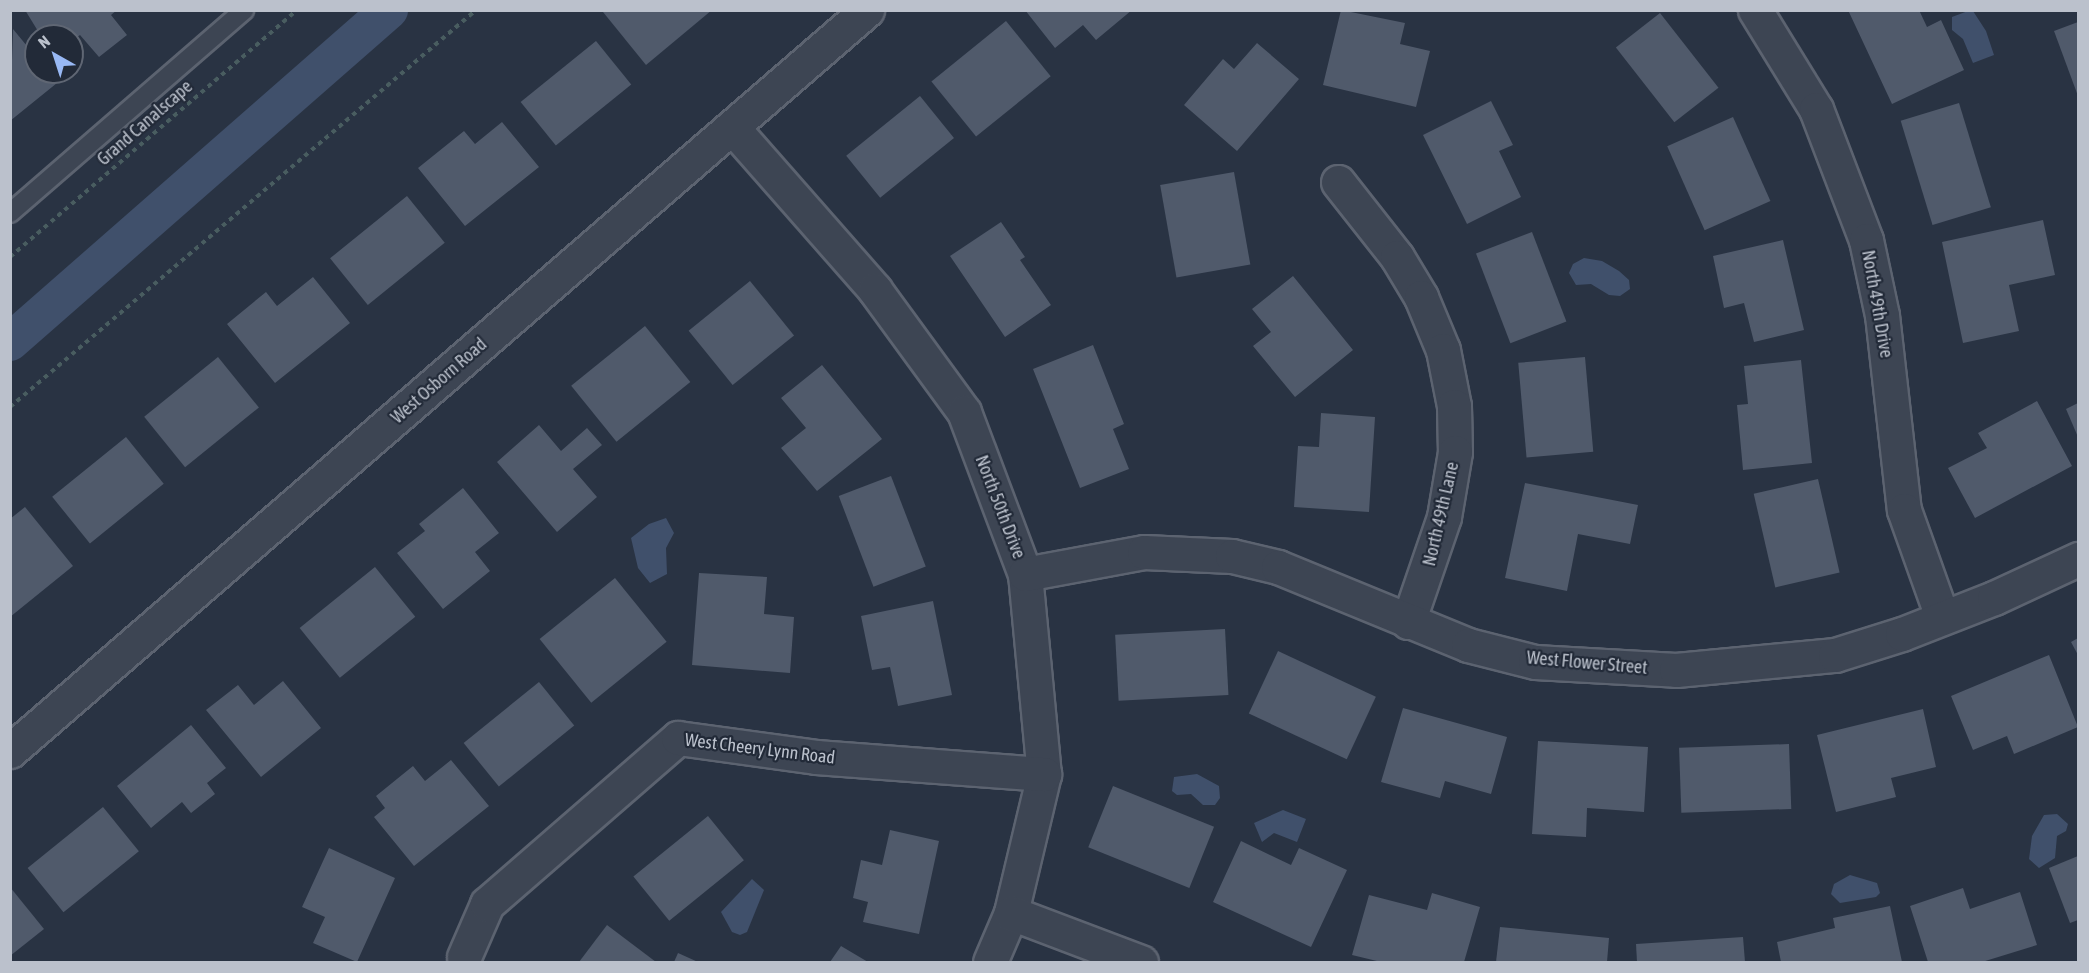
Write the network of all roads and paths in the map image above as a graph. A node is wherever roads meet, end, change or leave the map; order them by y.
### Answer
1 (244, 10) edge
2 (297, 10) edge
3 (476, 10) edge
4 (867, 10) edge
5 (1755, 10) edge
6 (732, 127) junction
7 (1338, 183) dead end
8 (10, 213) edge
9 (10, 257) edge
10 (10, 407) edge
11 (2079, 559) edge
12 (1025, 574) junction
13 (1942, 617) junction
14 (1408, 622) junction
15 (10, 751) edge
16 (1044, 774) junction
17 (1011, 913) junction
18 (464, 957) dead end
19 (990, 963) edge
20 (1141, 963) edge

1 - 8 lane
2 - 9 path, Grand Canalscape
3 - 10 path
4 - 6 street, West Osborn Road
5 - 13 street, North 49th Drive
6 - 12 street, North 50th Drive
6 - 15 street, West Osborn Road
7 - 14 street, North 49th Lane
11 - 13 street, West Flower Street
12 - 14 street, West Flower Street
12 - 16 street, North 50th Drive
13 - 14 street, West Flower Street
16 - 17 street, North 50th Drive
16 - 18 street, West Cheery Lynn Road
17 - 19 street, North 50th Drive
17 - 20 street

